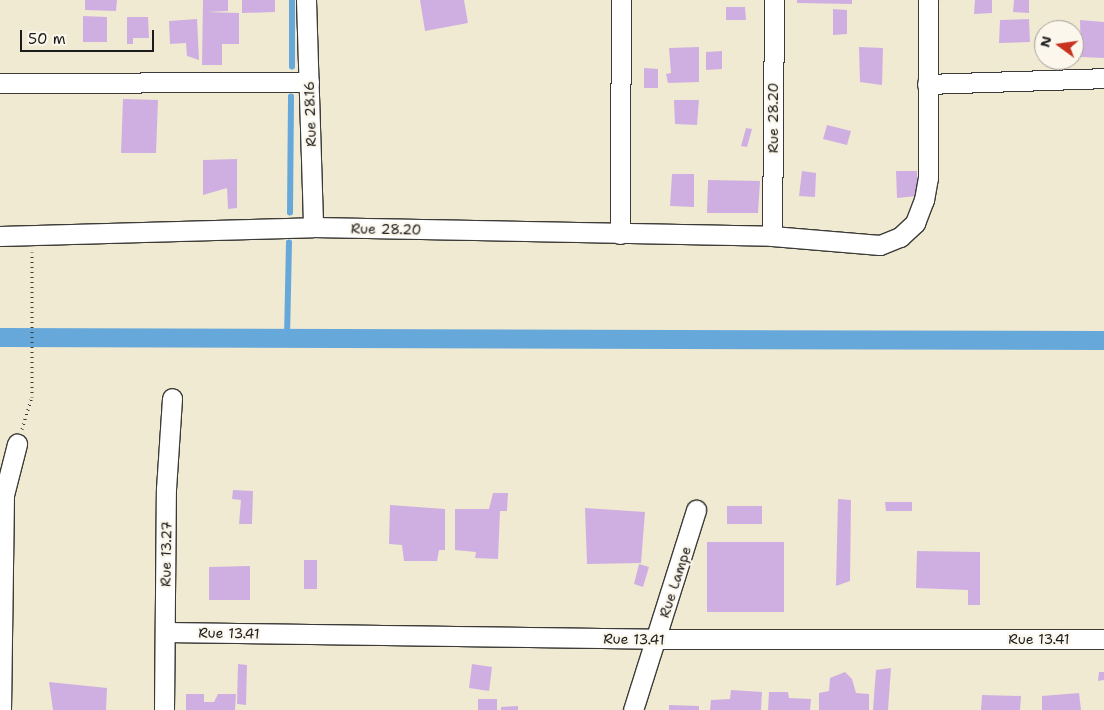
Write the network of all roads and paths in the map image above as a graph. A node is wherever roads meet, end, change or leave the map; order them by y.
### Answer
1 (306, 0) edge
2 (621, 0) edge
3 (774, 0) edge
4 (928, 0) edge
5 (1104, 78) edge
6 (309, 82) junction
7 (0, 83) edge
8 (927, 84) junction
9 (313, 227) junction
10 (620, 234) junction
11 (0, 236) edge
12 (32, 236) junction
13 (772, 236) junction
14 (172, 398) dead end
15 (18, 444) joint
16 (696, 510) dead end
17 (165, 632) junction
18 (656, 639) junction
19 (1104, 639) edge
20 (1, 710) edge
21 (164, 710) edge
22 (633, 710) edge

1 - 6 street, Rue 28.16
2 - 10 street
3 - 13 street, Rue 28.20
4 - 8 street
5 - 8 street
6 - 7 street
6 - 9 street, Rue 28.16
8 - 13 street, Rue 28.20
9 - 10 street, Rue 28.20
9 - 12 street, Rue 28.20
10 - 13 street, Rue 28.20
11 - 12 street, Rue 28.20
12 - 15 path
14 - 17 street, Rue 13.27
15 - 20 street
16 - 18 street, Rue Lampe
17 - 18 street, Rue 13.41
17 - 21 street, Rue 13.27
18 - 19 street, Rue 13.41
18 - 22 street, Rue Lampe

